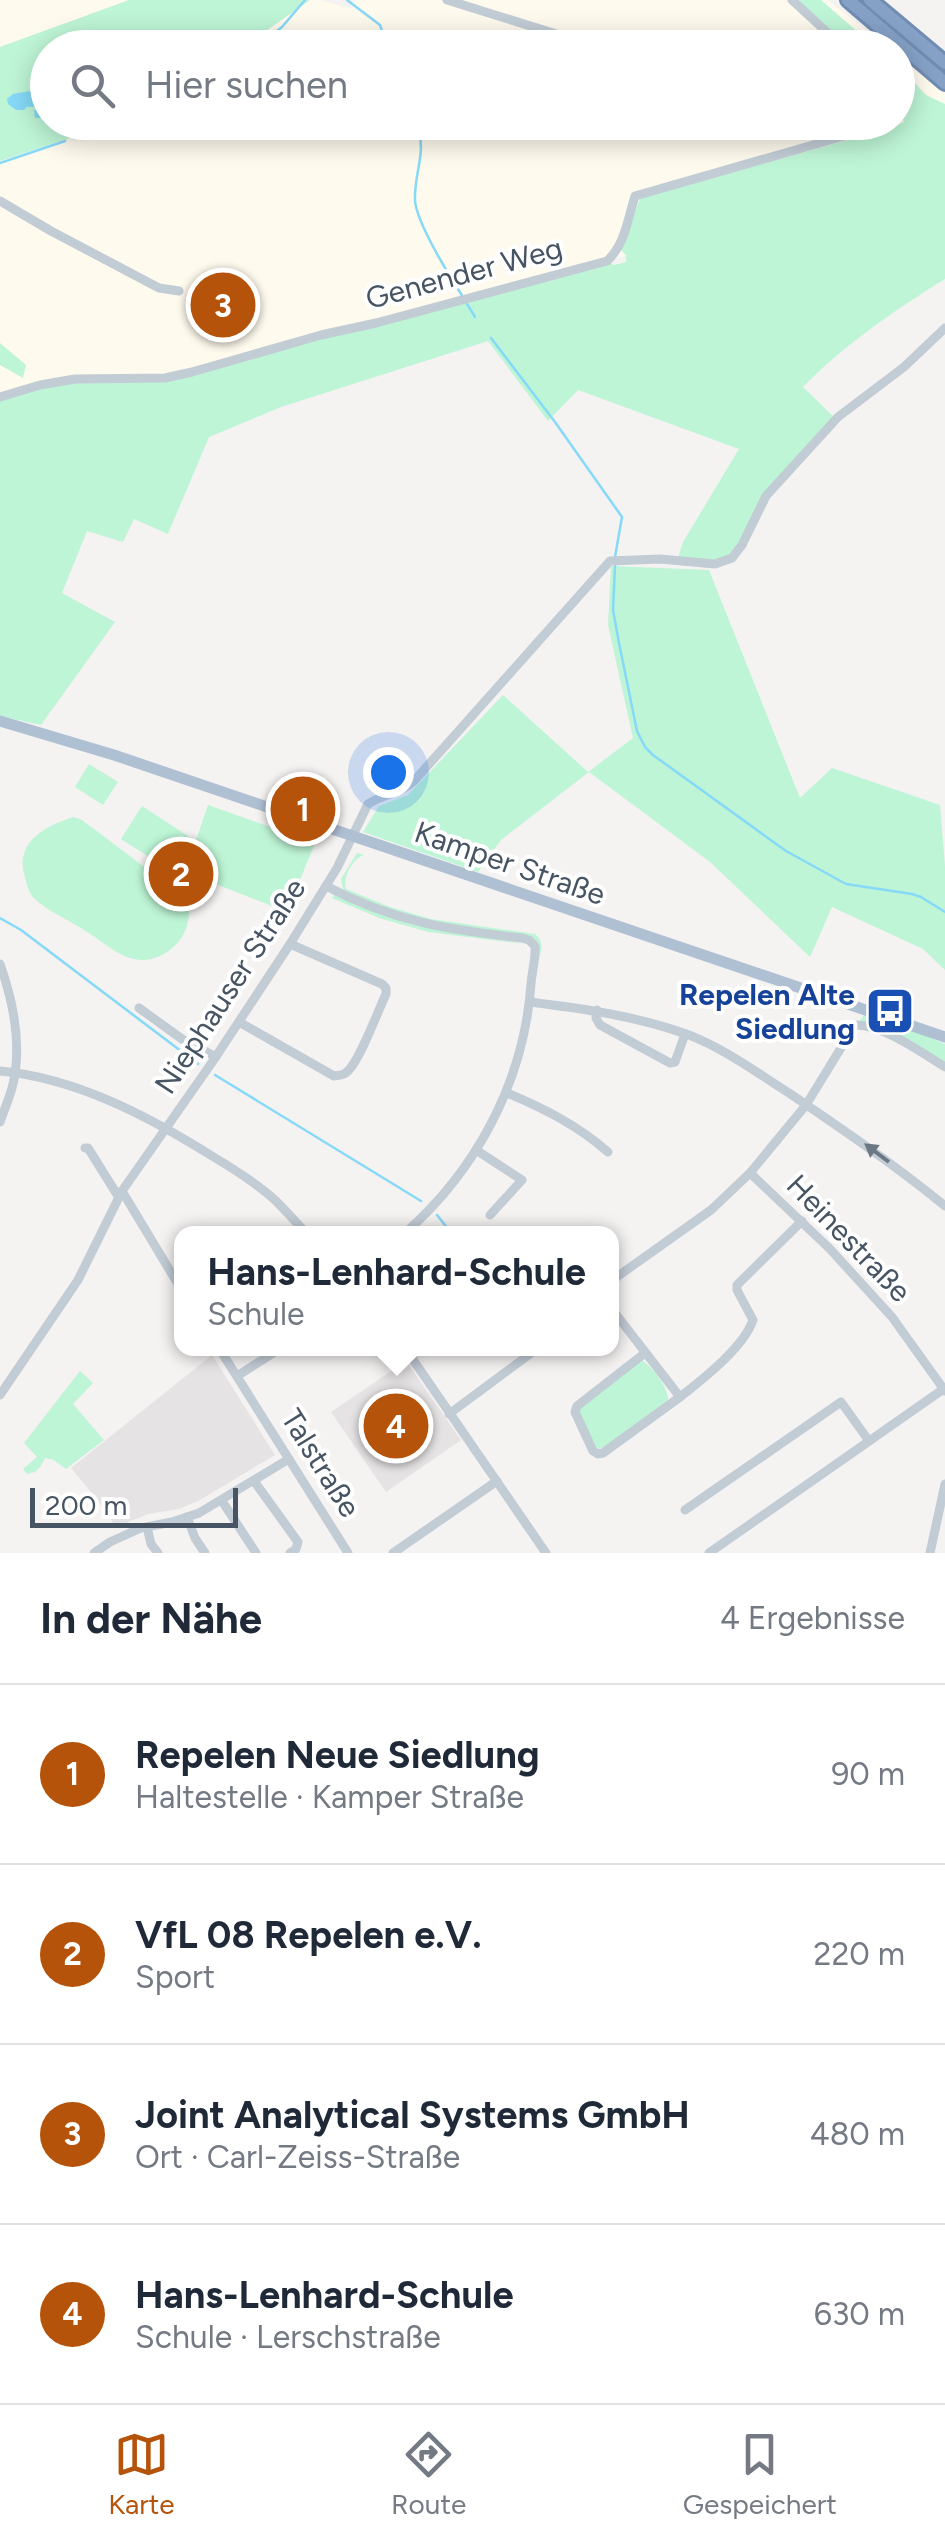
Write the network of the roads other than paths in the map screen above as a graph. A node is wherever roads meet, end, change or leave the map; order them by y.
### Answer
1 (447, 0) edge
2 (792, 0) edge
3 (848, 0) edge
4 (870, 0) edge
5 (543, 30) edge
6 (824, 30) edge
7 (883, 30) edge
8 (906, 30) edge
9 (915, 38) edge
10 (915, 57) edge
11 (945, 63) edge
12 (945, 83) edge
13 (822, 140) edge
14 (0, 201) edge
15 (179, 290) dead end
16 (944, 328) edge
17 (0, 397) edge
18 (0, 721) edge
19 (351, 836) junction
20 (326, 886) junction
21 (290, 944) junction
22 (0, 964) edge
23 (530, 1002) junction
24 (139, 1008) dead end
25 (598, 1010) junction
26 (239, 1022) junction
27 (685, 1034) junction
28 (945, 1037) edge
29 (216, 1057) junction
30 (945, 1067) edge
31 (0, 1072) edge
32 (14, 1073) junction
33 (507, 1093) junction
34 (806, 1105) junction
35 (0, 1122) edge
36 (167, 1128) junction
37 (85, 1148) dead end
38 (476, 1150) junction
39 (608, 1152) dead end
40 (750, 1173) junction
41 (120, 1193) junction
42 (945, 1206) edge
43 (490, 1215) dead end
44 (802, 1221) junction
45 (299, 1226) edge
46 (412, 1226) edge
47 (619, 1275) edge
48 (174, 1278) edge
49 (619, 1319) edge
50 (645, 1353) junction
51 (224, 1356) edge
52 (268, 1356) edge
53 (409, 1356) edge
54 (527, 1356) edge
55 (237, 1376) junction
56 (944, 1390) edge
57 (0, 1395) edge
58 (680, 1397) junction
59 (449, 1414) junction
60 (869, 1442) junction
61 (288, 1459) junction
62 (254, 1481) junction
63 (496, 1481) junction
64 (945, 1484) edge
65 (222, 1501) junction
66 (685, 1510) dead end
67 (186, 1517) junction
68 (147, 1527) junction
69 (102, 1551) edge
70 (295, 1552) edge
71 (158, 1553) edge
72 (205, 1553) edge
73 (256, 1553) edge
74 (348, 1553) edge
75 (393, 1553) edge
76 (546, 1553) edge
77 (709, 1553) edge
78 (930, 1553) edge

1 - 5 street
2 - 6 street
3 - 7 highway
4 - 8 highway
9 - 11 highway
10 - 12 highway
13 - 17 street, Genender Weg
14 - 15 street
16 - 19 street, Niephauser Straße
18 - 19 main road, Kamper Straße
19 - 20 street, Niephauser Straße
19 - 28 main road, Kamper Straße
20 - 21 street, Niephauser Straße
20 - 23 street
21 - 26 street, Niephauser Straße
21 - 26 street
22 - 32 street
23 - 25 street
23 - 33 street
24 - 29 street
25 - 27 street
25 - 27 street
26 - 29 street, Niephauser Straße
27 - 34 street
29 - 36 street, Niephauser Straße
30 - 34 street
31 - 32 street
32 - 35 street
32 - 36 street
33 - 38 street
33 - 39 street
34 - 40 street
42 -> 34 street
36 - 41 street, Niephauser Straße
36 - 45 street
37 - 41 street
38 - 43 street
38 - 46 street
40 - 44 street, Heinestraße
40 - 47 street
41 - 48 street
41 - 57 street, Niephauser Straße
44 - 56 street, Heinestraße
44 - 58 street
49 - 50 street
50 - 58 street
50 - 58 street
51 - 55 street, Talstraße
52 - 55 street
53 - 59 street
54 - 59 street
55 - 61 street, Talstraße
56 - 60 street
59 - 63 street
60 - 66 street
60 - 77 street
61 - 62 street
61 - 74 street, Talstraße
62 - 65 street
62 - 70 street
63 - 75 street
63 - 76 street
64 - 78 street
65 - 67 street
65 - 73 street
67 - 68 street
67 - 72 street
68 - 69 street
68 - 71 street

